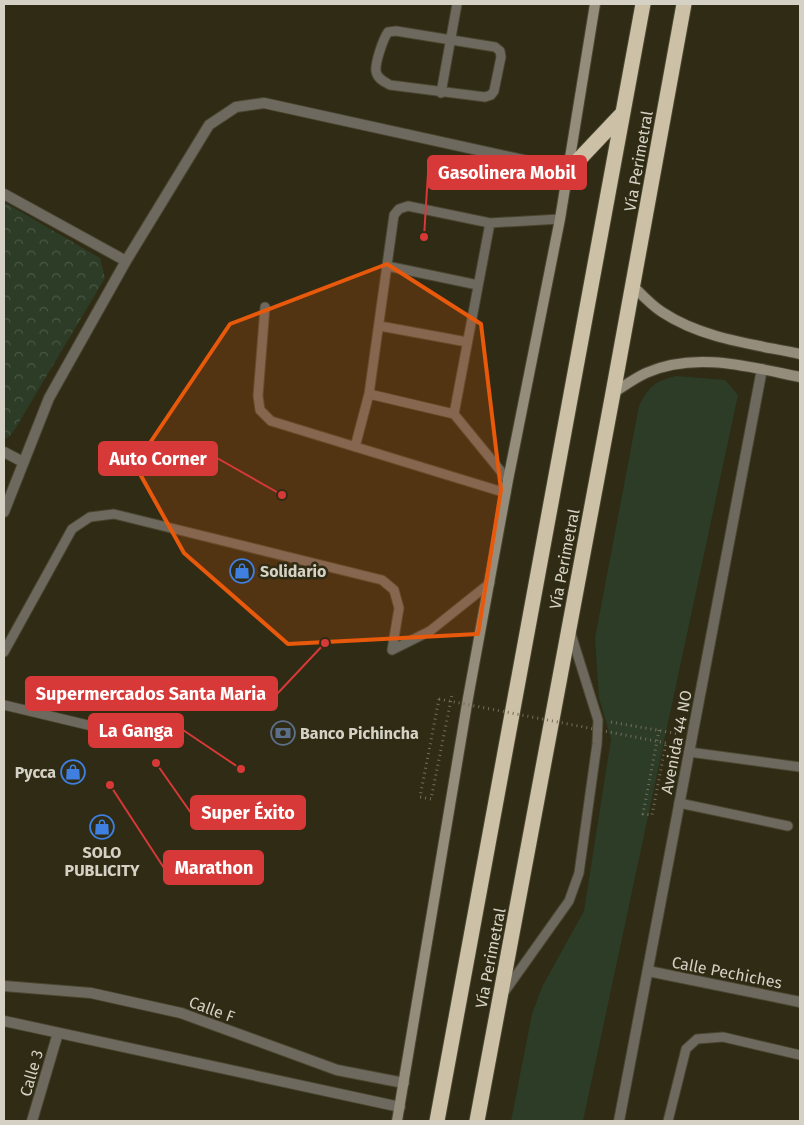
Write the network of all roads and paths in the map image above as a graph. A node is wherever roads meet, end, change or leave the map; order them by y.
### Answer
1 (457, 4) edge
2 (596, 4) edge
3 (643, 4) edge
4 (684, 4) edge
5 (690, 4) edge
6 (450, 39) junction
7 (675, 51) junction
8 (441, 92) junction
9 (622, 114) junction
10 (569, 170) junction
11 (4, 194) edge
12 (560, 219) junction
13 (490, 223) junction
14 (126, 261) junction
15 (387, 266) junction
16 (478, 284) junction
17 (633, 286) junction
18 (265, 307) dead end
19 (380, 326) junction
20 (467, 342) junction
21 (800, 354) edge
22 (762, 369) junction
23 (800, 377) edge
24 (613, 393) junction
25 (369, 394) junction
26 (454, 414) junction
27 (355, 447) junction
28 (4, 452) edge
29 (23, 462) junction
30 (508, 480) junction
31 (506, 493) junction
32 (4, 512) edge
33 (490, 583) junction
34 (569, 629) junction
35 (4, 652) edge
36 (452, 695) dead end
37 (4, 705) edge
38 (598, 720) junction
39 (659, 730) junction
40 (692, 737) junction
41 (142, 738) dead end
42 (689, 752) junction
43 (800, 767) edge
44 (679, 803) junction
45 (788, 826) dead end
46 (648, 971) junction
47 (4, 986) edge
48 (500, 997) junction
49 (800, 1002) edge
50 (4, 1021) edge
51 (58, 1033) junction
52 (800, 1055) edge
53 (404, 1083) junction
54 (400, 1107) junction
55 (32, 1121) edge
56 (397, 1121) edge
57 (437, 1121) edge
58 (477, 1121) edge
59 (619, 1121) edge
60 (668, 1121) edge

1 - 6 lane
2 - 10 main road
3 - 9 highway, Vía Perimetral
4 - 7 highway, Vía Perimetral
5 - 7 highway
6 - 8 lane
6 - 8 lane
6 - 8 lane
7 - 17 highway, Vía Perimetral
9 - 10 highway
9 - 57 highway, Vía Perimetral
10 - 12 main road
10 - 14 street
11 - 14 street
12 - 13 lane
12 - 30 main road
13 - 15 lane
13 - 16 lane
14 - 29 street
15 - 16 lane
15 - 19 lane
16 - 20 lane
17 - 21 main road
17 - 24 highway, Vía Perimetral
18 - 27 lane
19 - 20 lane
19 - 25 lane
20 - 26 lane
22 - 23 main road
22 - 24 main road
22 - 40 street, Avenida 44 NO
24 - 34 highway, Vía Perimetral
25 - 26 lane
25 - 27 lane
26 - 30 lane
27 - 31 lane
28 - 29 street
29 - 32 street
30 - 31 main road
31 - 33 main road
33 - 35 lane
33 - 53 main road
34 - 38 lane
34 - 48 highway, Vía Perimetral
36 - 39 path, bridge
37 - 41 lane
38 - 39 path
38 - 48 lane
39 - 40 path
40 - 42 street, Avenida 44 NO
42 - 43 lane
42 - 44 street, Avenida 44 NO
44 - 45 lane
44 - 46 street, Avenida 44 NO
46 - 49 street, Calle Pechiches
46 - 59 street, Avenida 44 NO
47 - 53 street, Calle F
48 - 58 highway, Vía Perimetral
50 - 51 street
51 - 54 street
51 - 55 street, Calle 3
52 - 60 lane
53 - 54 main road
54 - 56 main road

